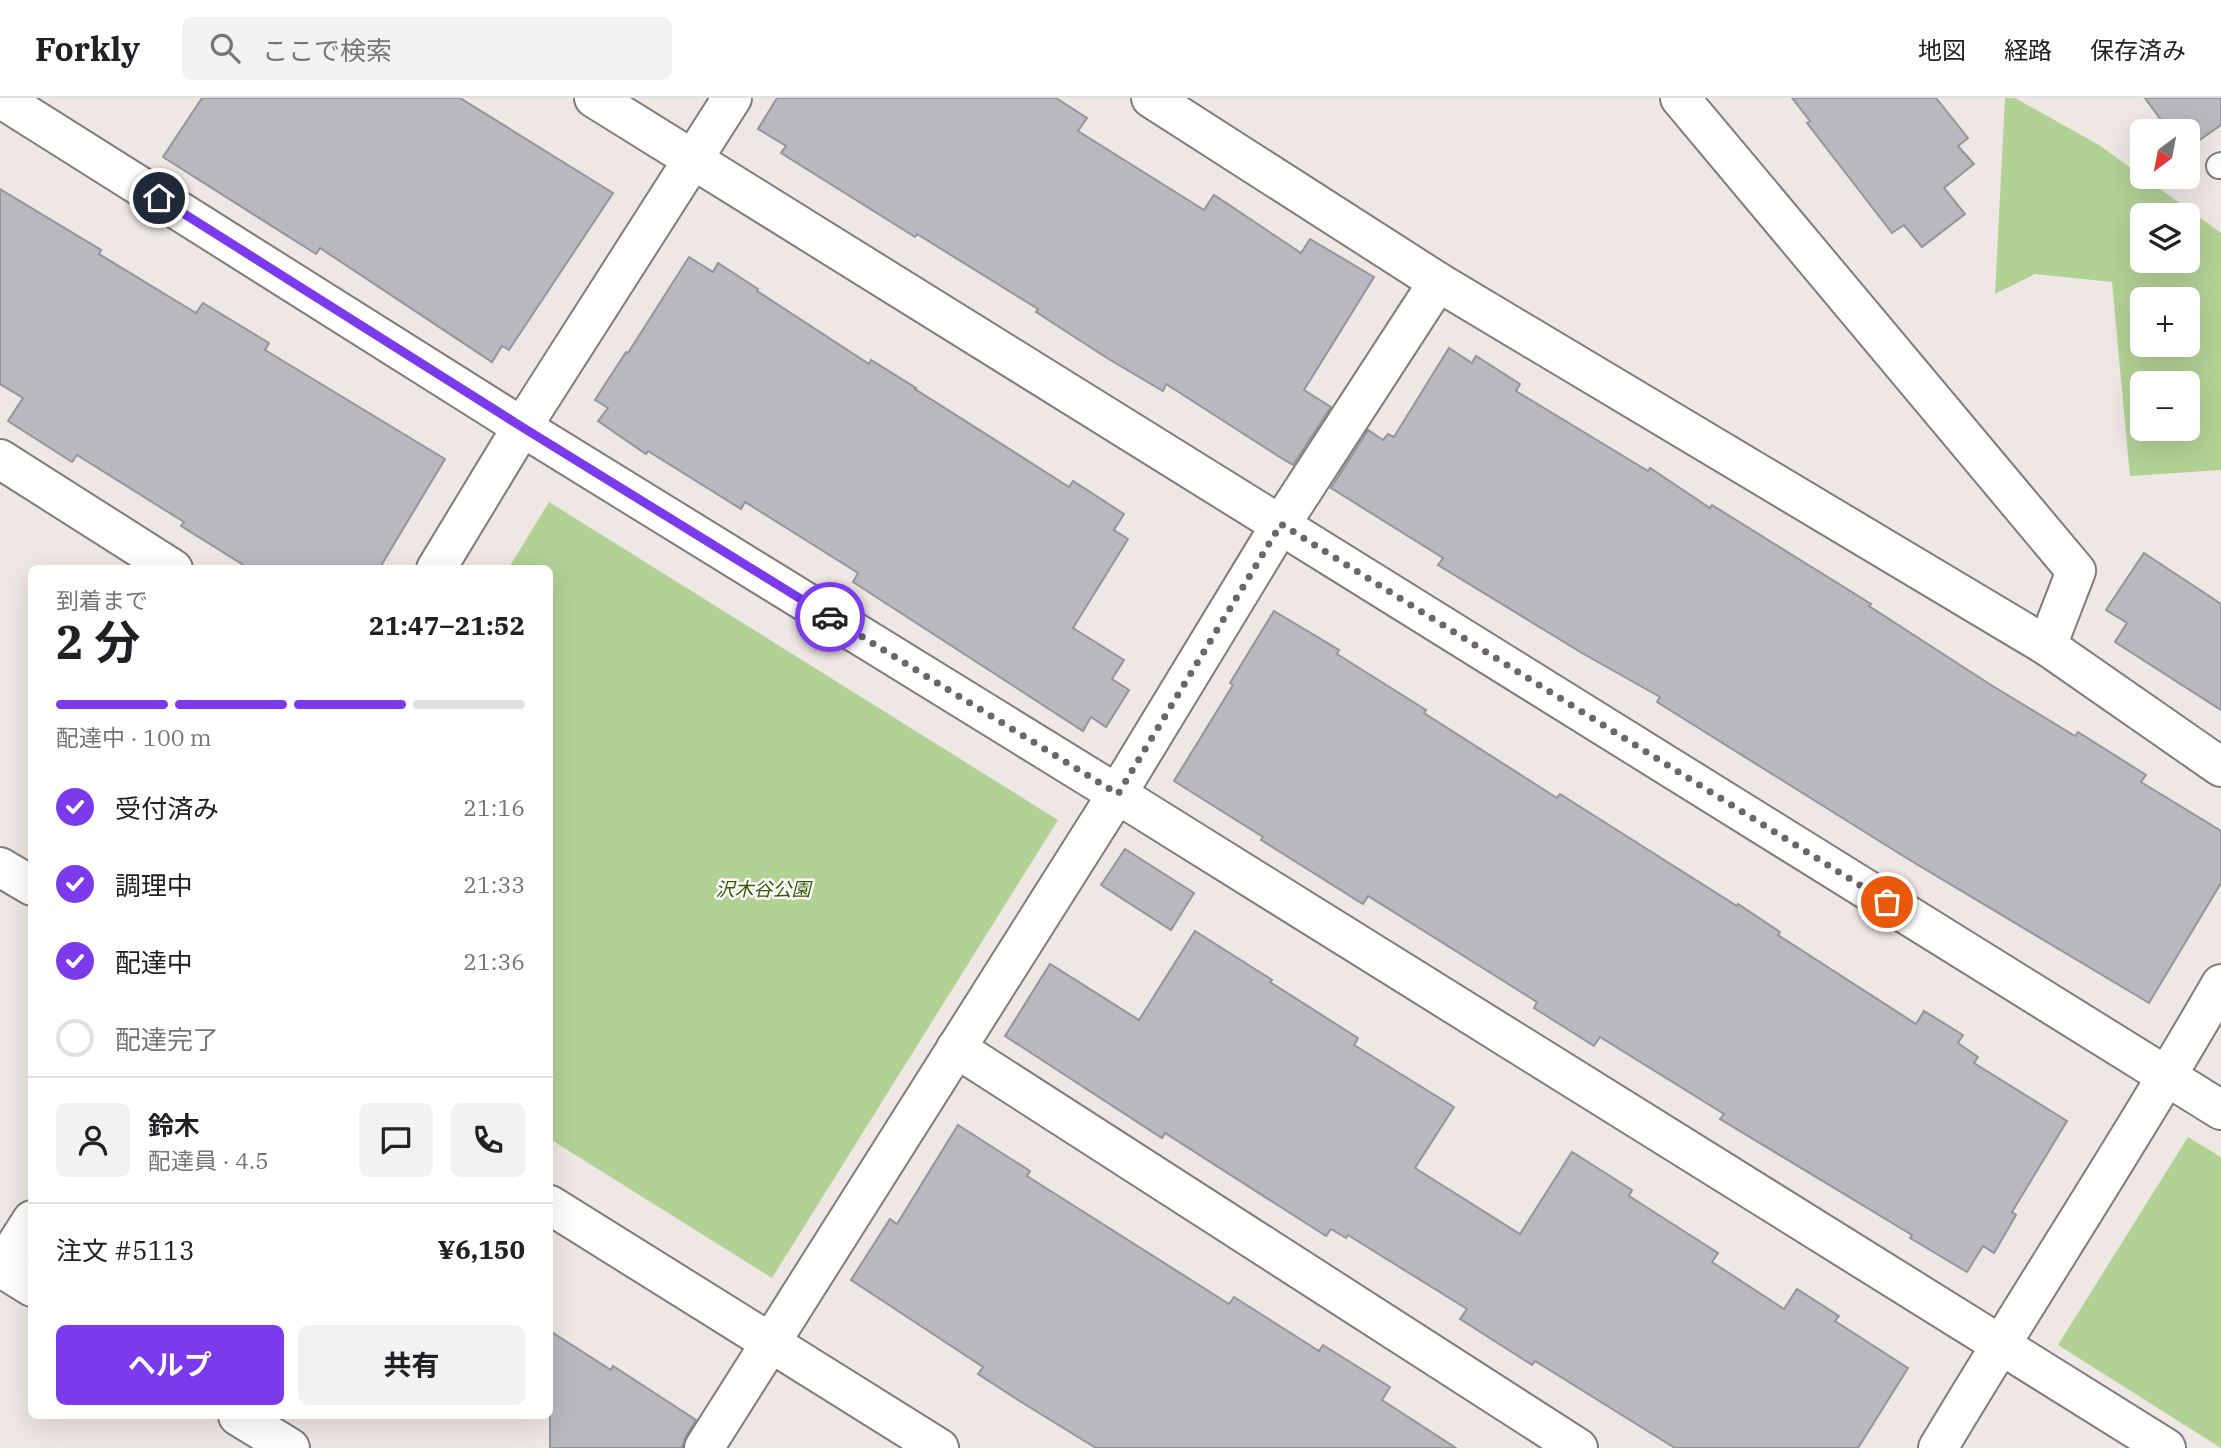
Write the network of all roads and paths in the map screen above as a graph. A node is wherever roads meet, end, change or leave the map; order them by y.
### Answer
1 (1, 98) edge
2 (594, 98) edge
3 (732, 98) edge
4 (1150, 98) edge
5 (1680, 98) edge
6 (693, 161) junction
7 (1438, 282) junction
8 (522, 427) junction
9 (0, 459) edge
10 (1281, 524) junction
11 (167, 565) edge
12 (438, 565) edge
13 (2047, 646) junction
14 (2221, 767) edge
15 (1118, 794) junction
16 (0, 867) edge
17 (28, 884) edge
18 (2221, 984) edge
19 (956, 1048) junction
20 (2168, 1077) junction
21 (2221, 1110) edge
22 (553, 1207) edge
23 (28, 1229) edge
24 (8, 1273) edge
25 (770, 1341) junction
26 (2000, 1345) junction
27 (243, 1419) edge
28 (290, 1448) edge
29 (704, 1448) edge
30 (939, 1448) edge
31 (1578, 1448) edge
32 (1938, 1448) edge
33 (2165, 1448) edge

1 - 8 street
2 - 6 street
3 - 6 street
4 - 7 street
5 - 13 street
6 - 8 street
6 - 10 street
7 - 10 street
7 - 13 street
8 - 12 street
8 - 15 street
9 - 11 street
10 - 15 street
10 - 20 street
13 - 14 street
15 - 19 street
15 - 26 street
16 - 17 street
18 - 20 street
19 - 25 street
19 - 31 street
20 - 21 street
20 - 26 street
22 - 25 street
23 - 24 street
25 - 29 street
25 - 30 street
26 - 32 street
26 - 33 street
27 - 28 street

